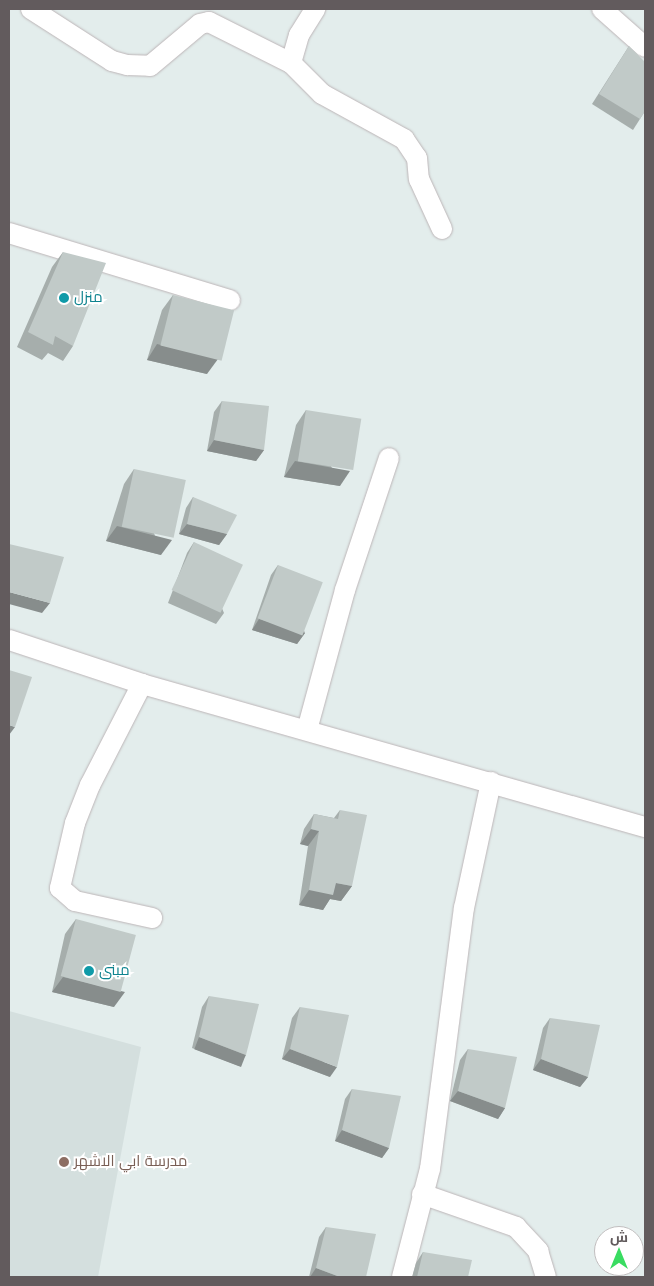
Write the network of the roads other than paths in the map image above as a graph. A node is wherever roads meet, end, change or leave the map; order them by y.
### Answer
1 (31, 9) edge
2 (314, 9) edge
3 (602, 9) edge
4 (620, 15) edge
5 (645, 47) edge
6 (291, 63) junction
7 (442, 229) dead end
8 (9, 233) edge
9 (230, 300) dead end
10 (389, 458) dead end
11 (9, 640) edge
12 (142, 684) junction
13 (307, 730) junction
14 (491, 782) junction
15 (645, 827) edge
16 (152, 918) dead end
17 (422, 1194) junction
18 (402, 1277) edge
19 (546, 1277) edge

1 - 6 street
2 - 6 street
3 - 4 street
4 - 5 street
6 - 7 street
8 - 9 street
10 - 13 street
11 - 12 street
12 - 13 street
12 - 16 street
13 - 14 street
14 - 15 street
14 - 17 street
17 - 18 street
17 - 19 street

